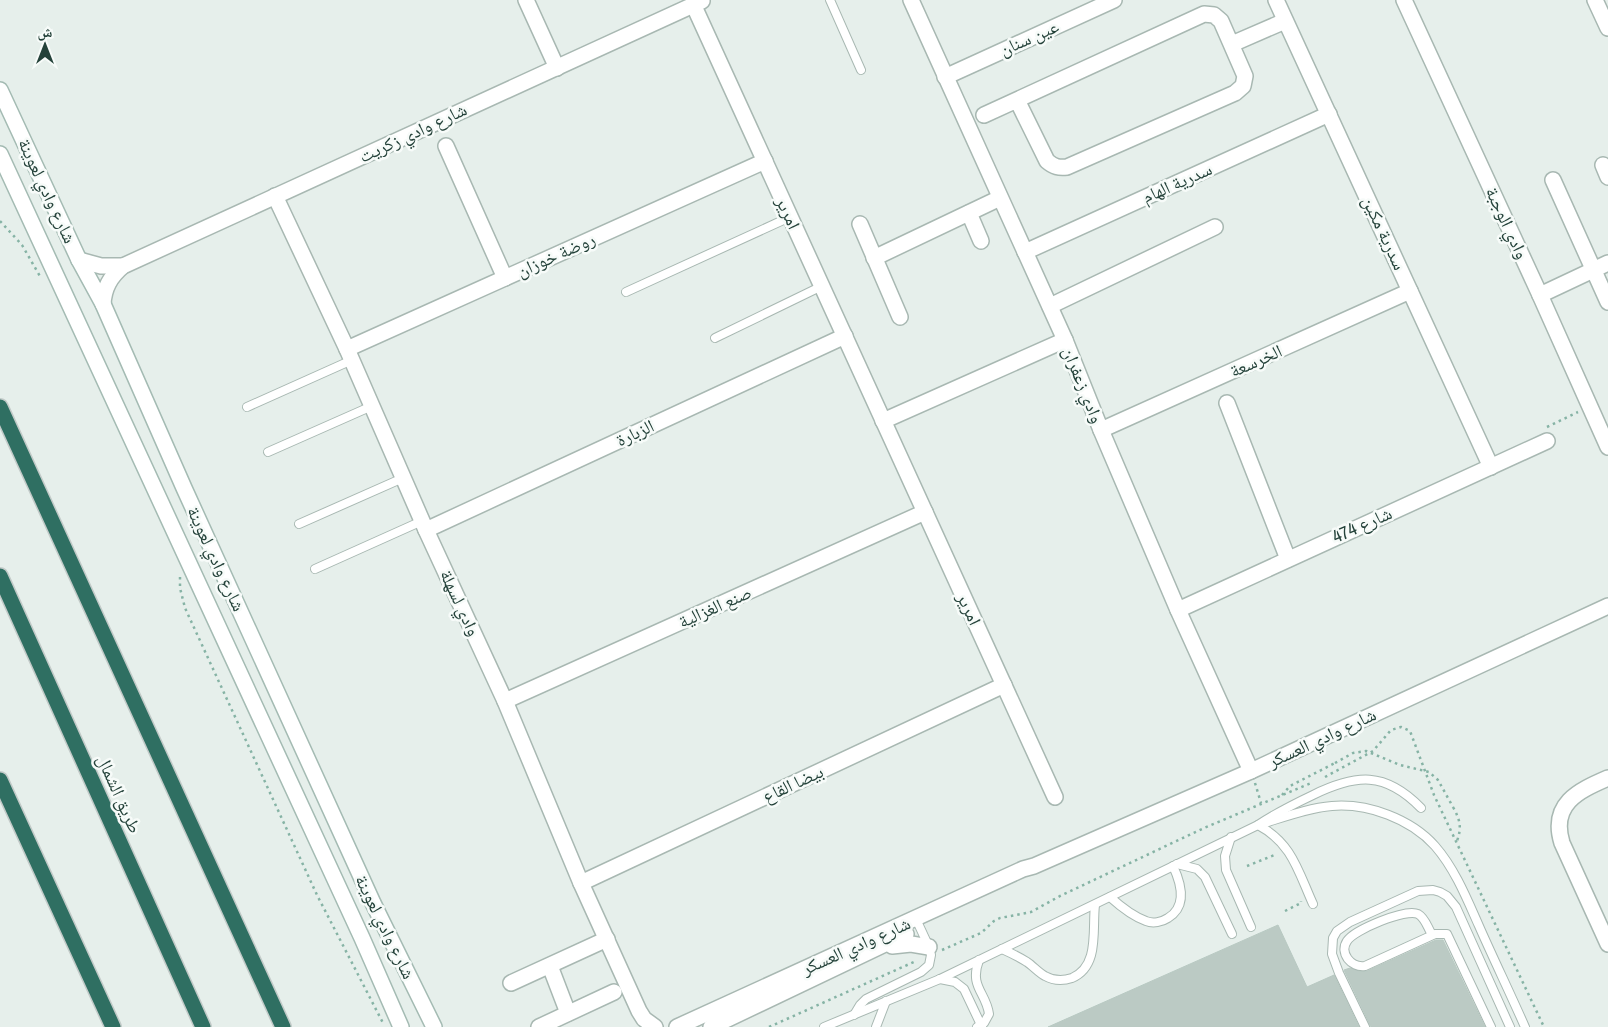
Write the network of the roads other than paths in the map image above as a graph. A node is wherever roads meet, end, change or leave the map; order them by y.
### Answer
1 (526, 0) edge
2 (830, 0) edge
3 (911, 0) edge
4 (1114, 0) edge
5 (1276, 0) edge
6 (1404, 0) edge
7 (1595, 0) edge
8 (698, 2) edge
9 (1285, 21) junction
10 (1608, 28) edge
11 (1232, 44) junction
12 (557, 68) junction
13 (861, 70) dead end
14 (945, 77) junction
15 (0, 90) edge
16 (1017, 100) junction
17 (1329, 114) junction
18 (984, 115) dead end
19 (446, 146) dead end
20 (0, 154) edge
21 (765, 161) junction
22 (6, 172) edge
23 (1553, 180) dead end
24 (275, 196) junction
25 (1000, 198) junction
26 (969, 213) junction
27 (790, 217) junction
28 (860, 224) dead end
29 (1215, 227) dead end
30 (981, 241) dead end
31 (1025, 252) junction
32 (874, 258) junction
33 (79, 260) junction
34 (1608, 263) edge
35 (122, 266) junction
36 (1593, 270) junction
37 (505, 278) junction
38 (822, 286) junction
39 (1410, 291) junction
40 (626, 292) dead end
41 (1540, 295) junction
42 (1608, 302) edge
43 (103, 304) junction
44 (1050, 306) junction
45 (900, 317) dead end
46 (845, 336) junction
47 (715, 338) dead end
48 (1065, 340) junction
49 (349, 354) junction
50 (1227, 403) dead end
51 (372, 406) junction
52 (0, 407) edge
53 (247, 407) dead end
54 (1598, 413) edge
55 (884, 421) junction
56 (1101, 430) junction
57 (1547, 442) road end
58 (1608, 447) edge
59 (268, 452) dead end
60 (1491, 467) junction
61 (403, 478) junction
62 (925, 512) junction
63 (299, 524) dead end
64 (424, 525) junction
65 (1288, 559) junction
66 (315, 569) dead end
67 (0, 576) edge
68 (1608, 606) edge
69 (1178, 610) junction
70 (1004, 685) junction
71 (505, 701) junction
72 (1251, 771) junction
73 (1608, 778) edge
74 (0, 780) edge
75 (1055, 797) dead end
76 (1421, 808) dead end
77 (1258, 825) junction
78 (1231, 837) junction
79 (1175, 865) junction
80 (581, 883) junction
81 (1110, 897) junction
82 (1095, 904) junction
83 (1313, 904) dead end
84 (918, 923) junction
85 (1251, 927) dead end
86 (1431, 933) dead end
87 (1232, 934) dead end
88 (607, 939) junction
89 (1608, 944) edge
90 (929, 947) junction
91 (876, 949) junction
92 (1002, 949) junction
93 (979, 960) junction
94 (550, 966) junction
95 (940, 978) junction
96 (511, 984) dead end
97 (614, 992) dead end
98 (886, 1001) junction
99 (639, 1011) junction
100 (568, 1013) junction
101 (854, 1014) junction
102 (980, 1026) edge
103 (113, 1027) edge
104 (203, 1027) edge
105 (284, 1027) edge
106 (401, 1027) edge
107 (434, 1027) edge
108 (539, 1027) edge
109 (642, 1027) edge
110 (655, 1027) edge
111 (677, 1027) edge
112 (711, 1027) edge
113 (824, 1027) edge
114 (876, 1027) edge
115 (1365, 1027) edge
116 (1491, 1027) edge
117 (1510, 1027) edge
118 (1525, 1027) edge

1 - 12 street
2 - 13 lane
3 - 14 street, وادي زعفران
4 - 14 street, عين سنان
5 - 9 street, سدرية مكين
6 - 41 street, وادي الوجبة
7 - 10 street
8 - 12 street, شارع وادي زكريت
8 - 21 street, امرير
9 - 11 street
9 - 17 street, سدرية مكين
11 - 16 street
11 - 16 street
12 - 24 street, شارع وادي زكريت
14 - 25 street, وادي زعفران
15 - 33 street, شارع وادي لعوينة
16 - 18 street
17 - 31 street, سدرية الهام
17 - 39 street, سدرية مكين
19 - 37 street
20 - 22 street, شارع وادي لعوينة
21 - 27 street, امرير
21 - 37 street, روضة خوزان
22 - 106 street, شارع وادي لعوينة
23 - 36 street
24 - 35 street, شارع وادي زكريت
24 - 49 street, وادي لسهلة
25 - 26 street
25 - 31 street, وادي زعفران
26 - 30 street
26 - 32 street
27 - 38 street, امرير
27 - 40 lane
28 - 32 street
29 - 44 street
31 - 44 street, وادي زعفران
32 - 45 street
33 - 35 street, شارع وادي زكريت
33 - 43 street, شارع وادي لعوينة
34 - 36 street
35 - 43 street, شارع وادي زكريت
36 - 41 street
36 - 42 street
37 - 49 street, روضة خوزان
38 - 46 street, امرير
38 - 47 lane
39 - 56 street, الخرسعة
39 - 60 street, سدرية مكين
41 - 54 street, وادي الوجبة
43 - 107 street, شارع وادي لعوينة
44 - 48 street, وادي زعفران
46 - 55 street, امرير
46 - 64 street, الزبارة
48 - 55 street
48 - 56 street, وادي زعفران
49 - 51 street, وادي لسهلة
49 - 53 lane
50 - 65 street
51 - 59 lane
51 - 61 street, وادي لسهلة
52 - 105 highway
54 - 58 street, وادي الوجبة
55 - 62 street, امرير
56 - 69 street, وادي زعفران
57 - 60 street, شارع 474
60 - 65 street, شارع 474
61 - 63 lane
61 - 64 street, وادي لسهلة
62 - 70 street, امرير
62 - 71 street, صنع الغزالية
64 - 66 lane
64 - 71 street, وادي لسهلة
65 - 69 street, شارع 474
67 - 104 highway, طريق الشمال
68 - 72 street, شارع وادي العسكر
69 - 72 street, وادي زعفران
70 - 75 street, امرير
70 - 80 street, بيضا القاع
71 - 80 street, وادي لسهلة
72 - 84 street, شارع وادي العسكر
73 - 89 street
74 - 103 highway
76 - 77 lane
77 - 78 lane
77 - 83 lane
77 - 118 lane
78 - 79 lane
78 - 85 lane
79 - 81 lane
79 - 81 lane
79 - 87 lane
80 - 88 street, وادي لسهلة
81 - 82 lane
82 - 92 lane
82 - 92 lane
84 - 90 lane
84 - 91 street, شارع وادي العسكر
84 - 111 street, شارع وادي العسكر
86 - 116 lane
88 - 94 street
88 - 99 street, وادي لسهلة
90 - 91 street
90 - 101 lane
91 - 112 street, شارع وادي العسكر
92 - 93 lane
93 - 95 lane
93 - 102 lane
94 - 96 street
94 - 100 street
95 - 98 lane
95 - 102 lane
97 - 100 street
98 - 101 lane
98 - 114 lane
99 - 109 street, وادي لسهلة
99 - 110 street, وادي لسهلة
100 - 108 street
101 - 113 lane
115 - 117 lane

